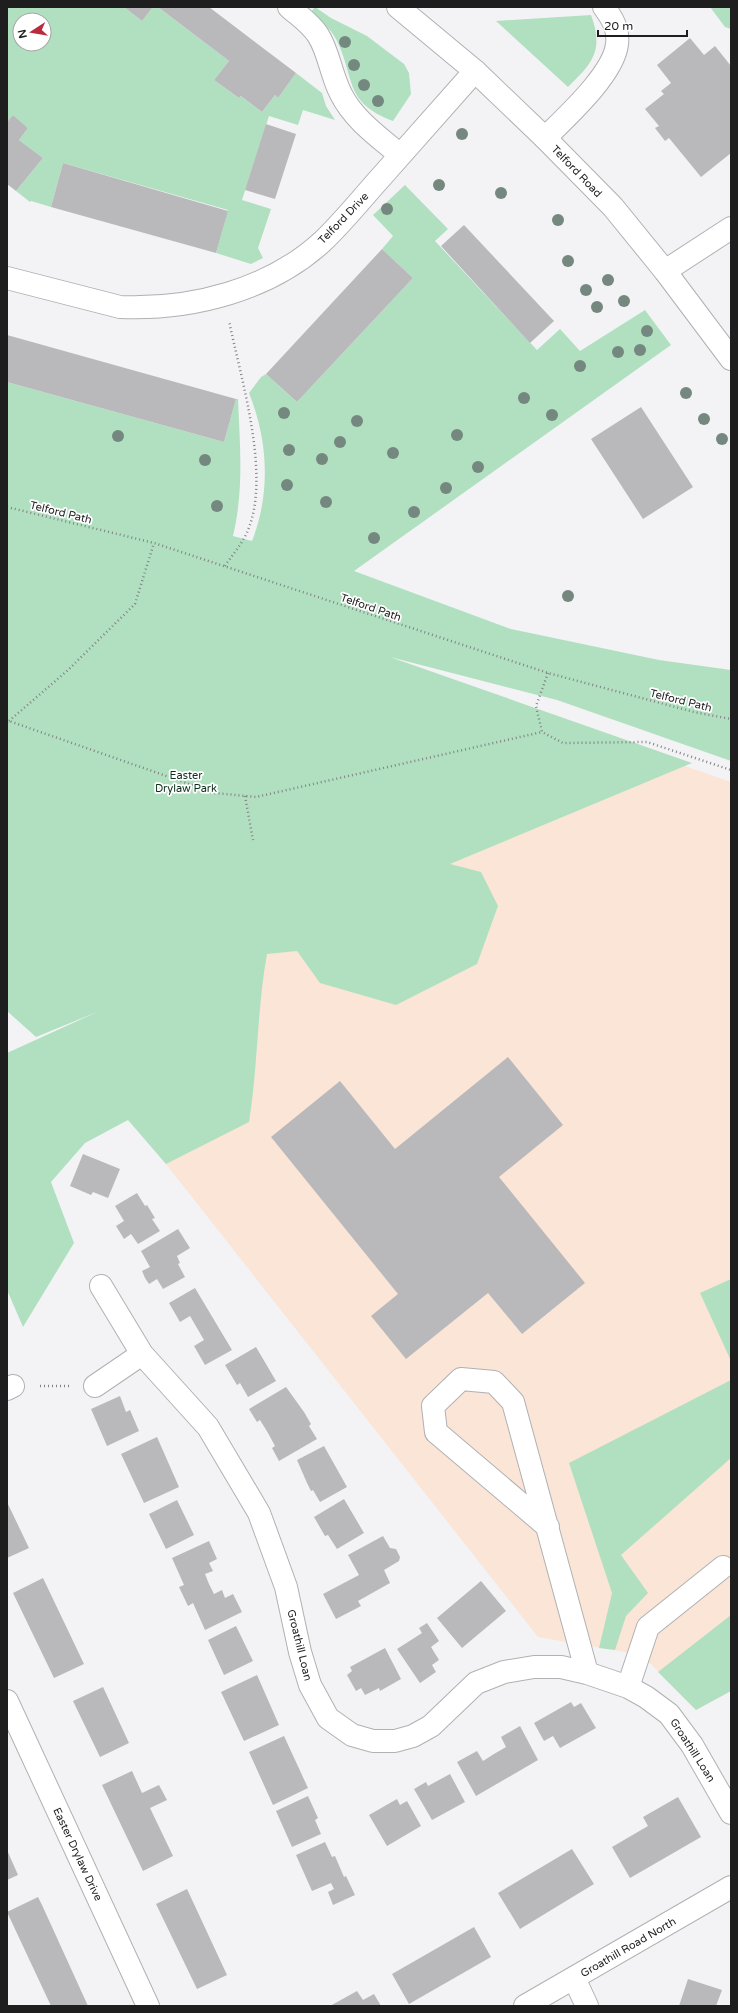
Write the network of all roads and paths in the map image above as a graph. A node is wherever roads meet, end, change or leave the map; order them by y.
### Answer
1 (289, 7) edge
2 (398, 7) edge
3 (604, 7) edge
4 (475, 70) junction
5 (545, 138) junction
6 (400, 155) junction
7 (731, 228) edge
8 (665, 271) junction
9 (7, 278) edge
10 (223, 295) junction
11 (731, 359) edge
12 (7, 507) edge
13 (154, 543) junction
14 (225, 566) junction
15 (548, 673) junction
16 (731, 719) edge
17 (8, 721) edge
18 (542, 732) junction
19 (731, 770) edge
20 (245, 796) junction
21 (253, 840) dead end
22 (101, 1286) dead end
23 (142, 1354) junction
24 (95, 1386) joint
25 (10, 1388) edge
26 (548, 1526) junction
27 (723, 1567) dead end
28 (587, 1673) junction
29 (628, 1687) junction
30 (7, 1701) edge
31 (731, 1813) edge
32 (731, 1888) edge
33 (574, 1978) junction
34 (148, 2006) edge
35 (525, 2006) edge
36 (587, 2006) edge

1 - 6 street
2 - 4 street, Telford Road
3 - 5 street
4 - 5 street, Telford Road
4 - 6 street, Telford Drive
5 - 8 street, Telford Road
6 - 10 street, Telford Drive
7 - 8 street
8 - 11 street, Telford Road
9 - 10 street, Telford Drive
10 - 14 path
12 - 13 path, Telford Path
13 - 14 path, Telford Path
13 - 17 path
14 - 15 path, Telford Path
15 - 16 path, Telford Path
15 - 18 path
17 - 20 path
18 - 19 path
18 - 20 path
20 - 21 path
22 - 23 street, Groathill Loan
23 - 24 street
23 - 28 street, Groathill Loan
24 - 25 path
26 - 26 street
26 - 28 street
27 - 29 street
28 - 29 street, Groathill Loan
29 - 31 street, Groathill Loan
30 - 34 street, Easter Drylaw Drive
32 - 33 street, Groathill Road North
33 - 35 street, Groathill Road North
33 - 36 street

